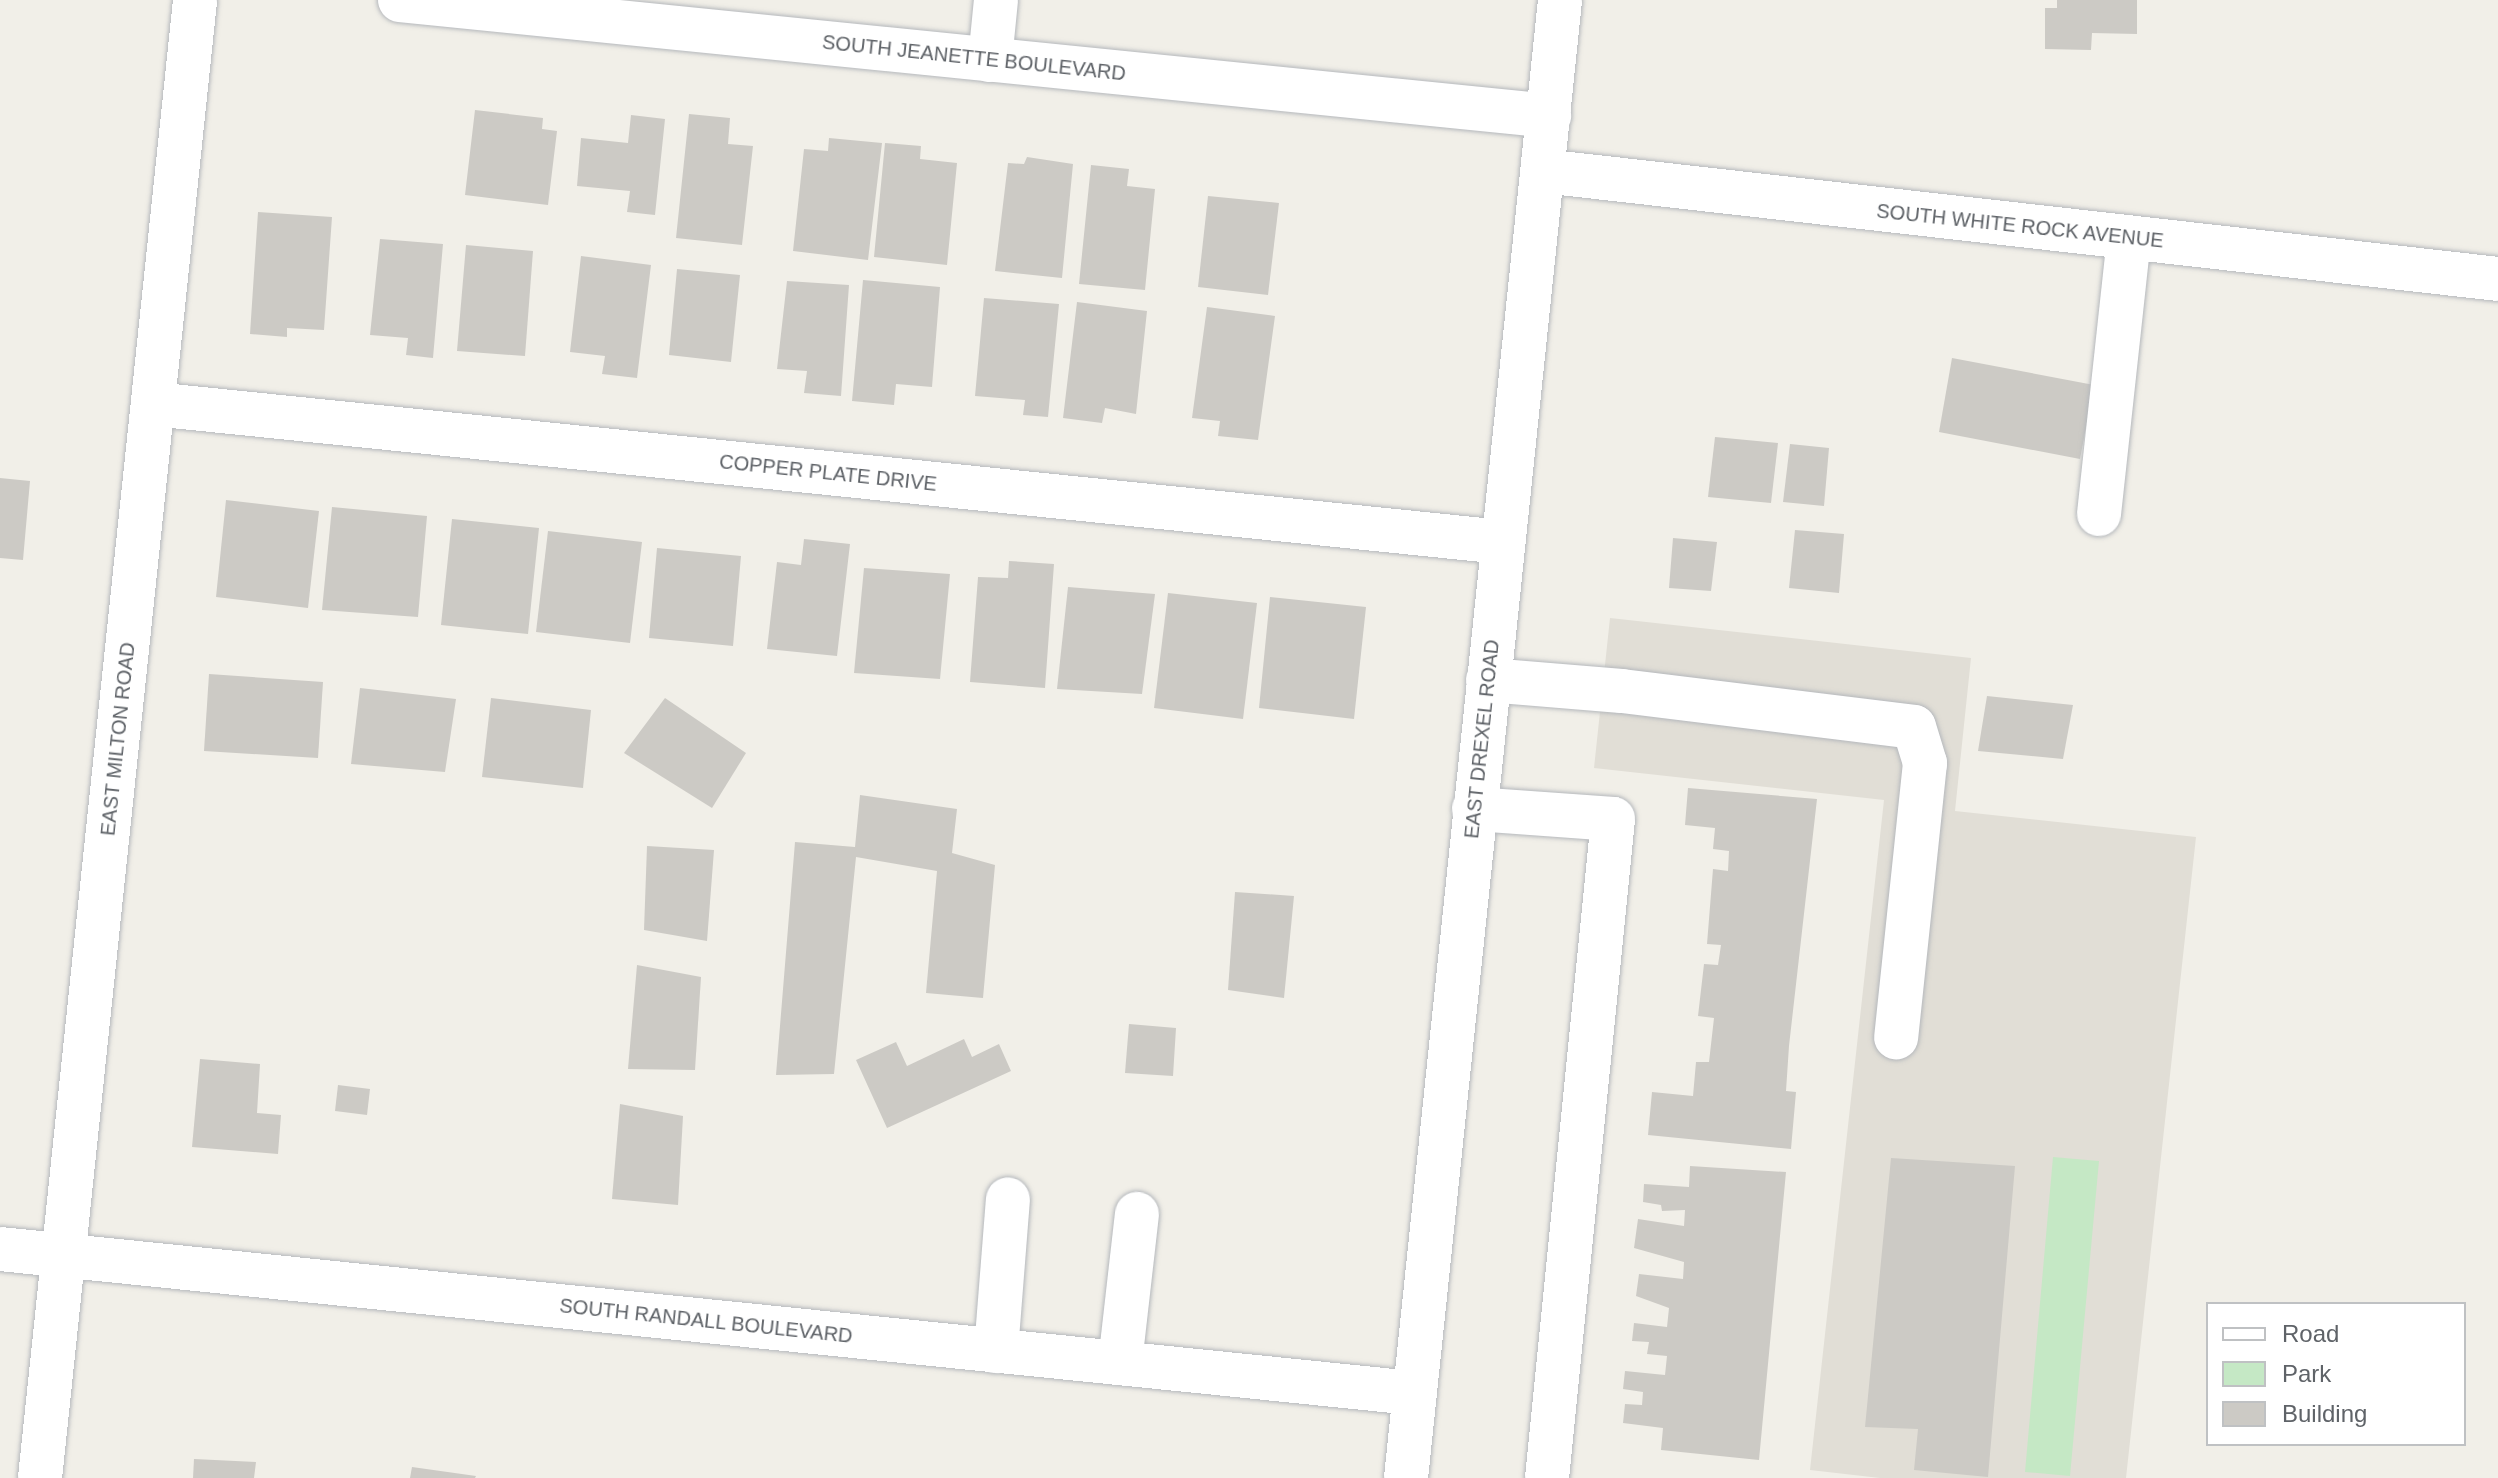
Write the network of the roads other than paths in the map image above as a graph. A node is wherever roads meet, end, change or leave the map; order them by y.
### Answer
1 (195, 0) edge
2 (400, 0) edge
3 (996, 0) edge
4 (1560, 0) edge
5 (726, 16) edge
6 (990, 60) junction
7 (1549, 116) junction
8 (1543, 171) junction
9 (2129, 238) junction
10 (2498, 279) edge
11 (153, 404) junction
12 (2099, 514) dead end
13 (1503, 542) junction
14 (1488, 680) junction
15 (1474, 809) junction
16 (1896, 1037) dead end
17 (1008, 1199) dead end
18 (1137, 1214) dead end
19 (0, 1249) edge
20 (64, 1255) junction
21 (996, 1351) junction
22 (1120, 1363) junction
23 (1412, 1393) junction
24 (40, 1478) edge
25 (1406, 1478) edge
26 (1547, 1478) edge

1 - 11 street, EAST MILTON ROAD
2 - 5 street, SOUTH JEANETTE BOULEVARD
3 - 6 street
4 - 7 street, EAST DREXEL ROAD
5 - 6 street, SOUTH JEANETTE BOULEVARD
6 - 7 street, SOUTH JEANETTE BOULEVARD
7 - 8 street, EAST DREXEL ROAD
8 - 9 street, SOUTH WHITE ROCK AVENUE
8 - 13 street, EAST DREXEL ROAD
9 - 10 street, SOUTH WHITE ROCK AVENUE
9 - 12 street
11 - 13 street, COPPER PLATE DRIVE
11 - 20 street, EAST MILTON ROAD
13 - 14 street, EAST DREXEL ROAD
14 - 15 street, EAST DREXEL ROAD
14 - 16 street
15 - 23 street, EAST DREXEL ROAD
15 - 26 street
17 - 21 street
18 - 22 street
19 - 20 street, SOUTH RANDALL BOULEVARD
20 - 21 street, SOUTH RANDALL BOULEVARD
20 - 24 street, EAST MILTON ROAD
21 - 22 street, SOUTH RANDALL BOULEVARD
22 - 23 street, SOUTH RANDALL BOULEVARD
23 - 25 street, EAST DREXEL ROAD

